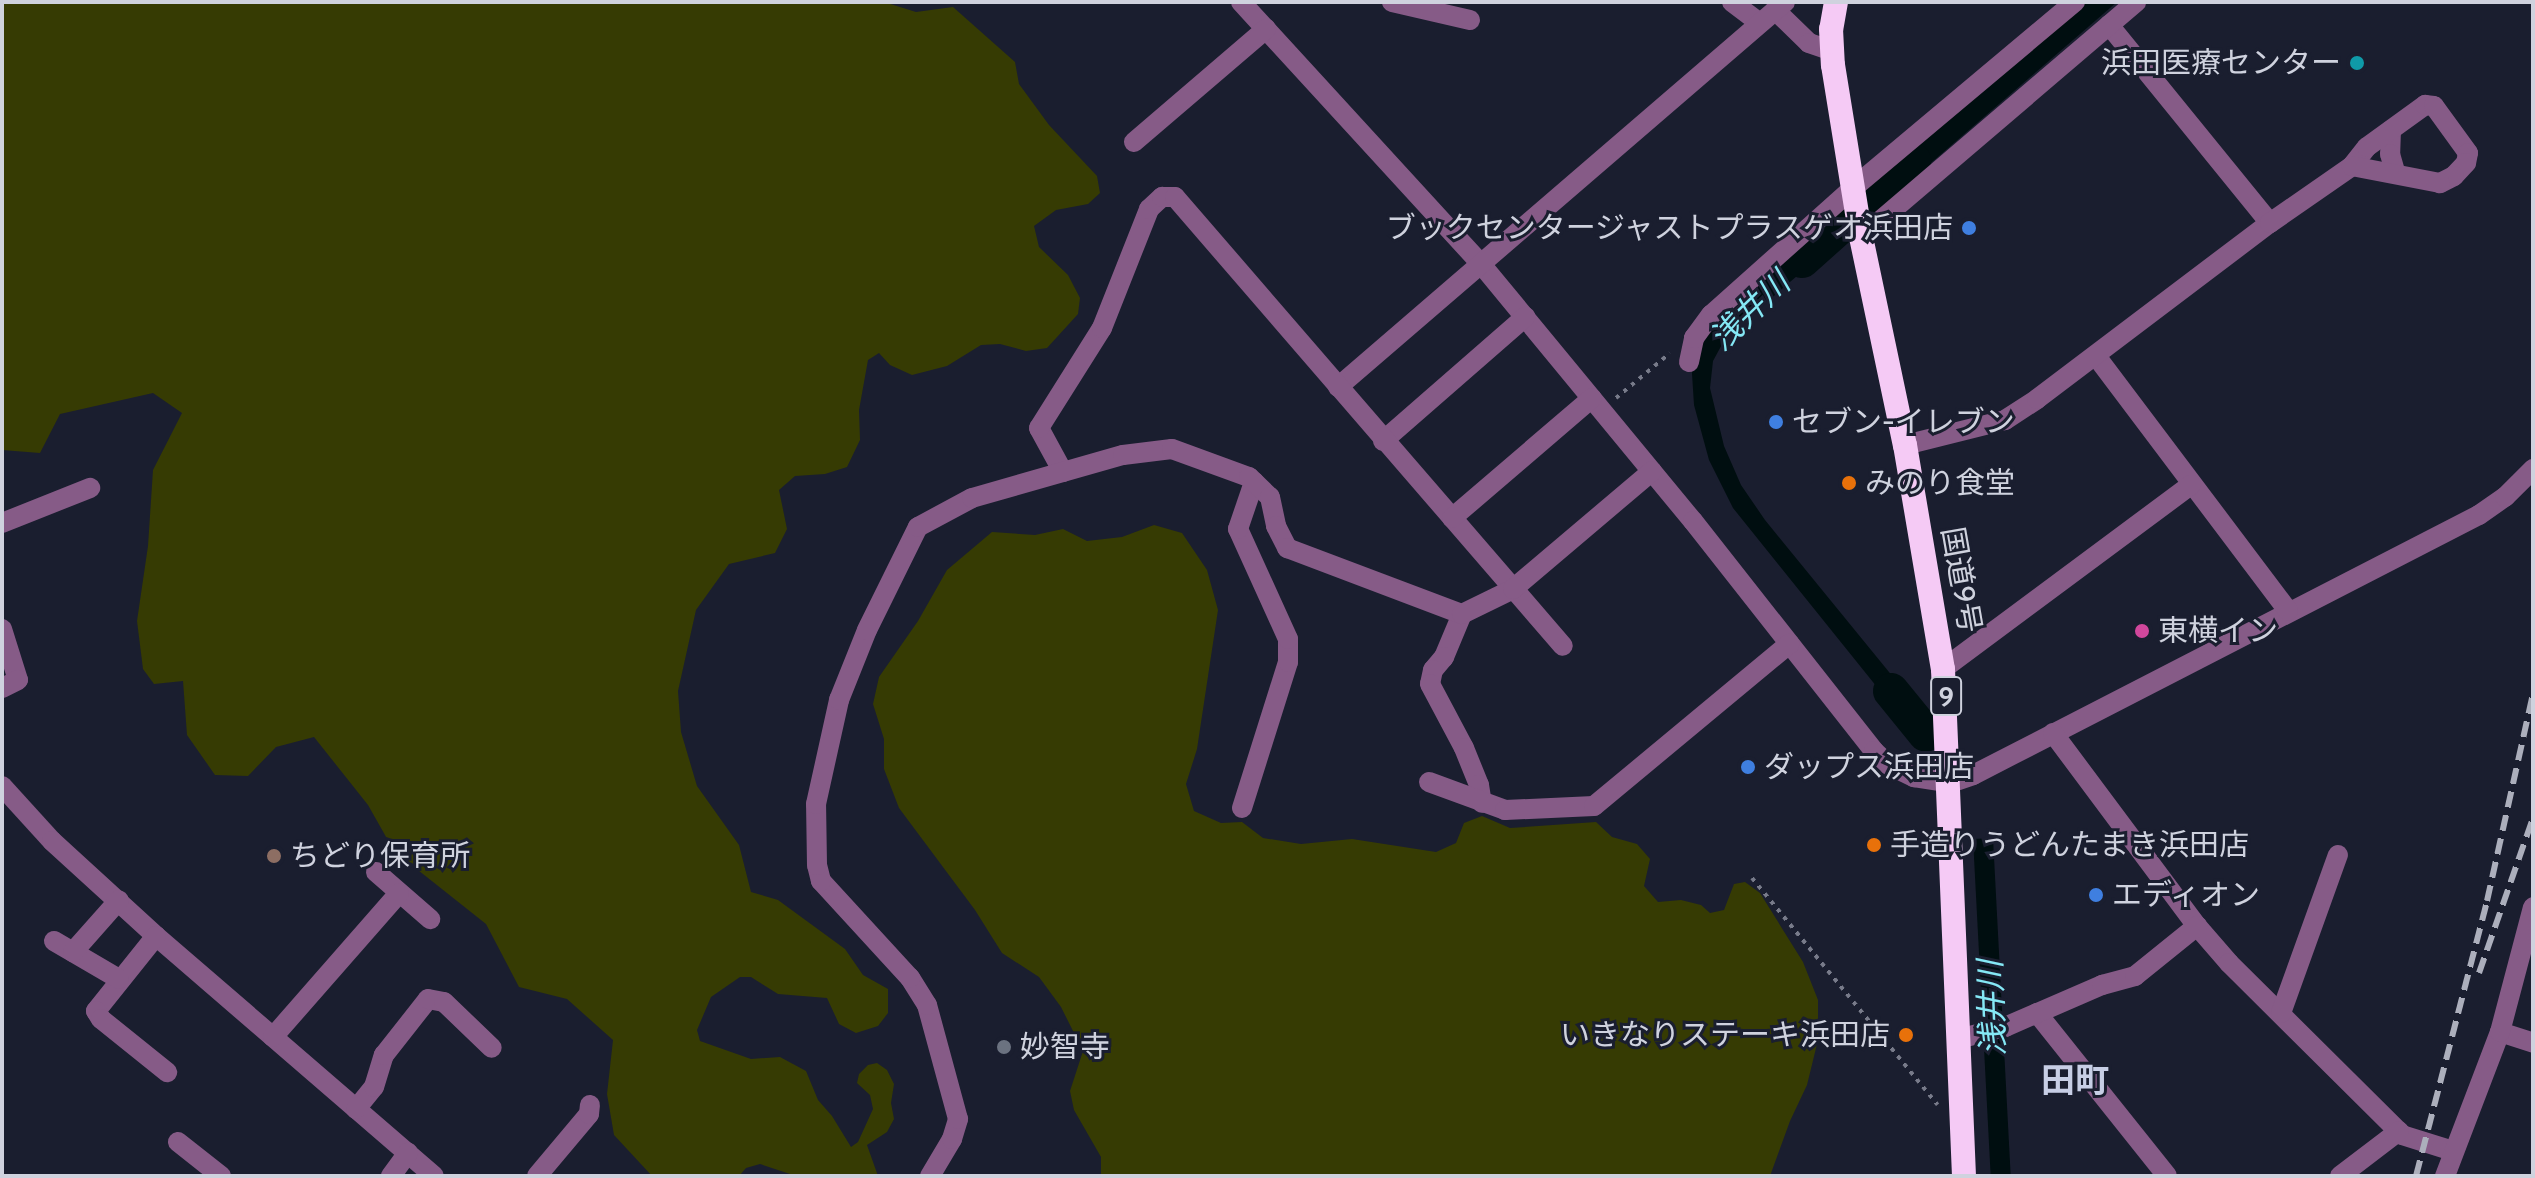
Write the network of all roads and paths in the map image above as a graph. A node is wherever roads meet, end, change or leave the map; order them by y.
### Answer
1 (1241, 2) edge
2 (1392, 2) edge
3 (1732, 2) edge
4 (1836, 2) edge
5 (2075, 2) edge
6 (2136, 2) edge
7 (1773, 11) edge
8 (1470, 20) dead end
9 (2109, 25) junction
10 (1266, 29) junction
11 (1832, 51) junction
12 (2391, 130) junction
13 (1134, 142) dead end
14 (2352, 166) junction
15 (2395, 172) junction
16 (1854, 192) junction
17 (2270, 223) junction
18 (1860, 231) junction
19 (1481, 264) junction
20 (1525, 317) junction
21 (1699, 329) junction
22 (2096, 356) junction
23 (1689, 362) dead end
24 (1338, 387) junction
25 (1597, 404) junction
26 (1383, 441) junction
27 (1905, 445) junction
28 (2533, 469) edge
29 (1652, 471) junction
30 (1063, 472) junction
31 (1254, 482) junction
32 (2191, 485) junction
33 (90, 488) dead end
34 (1452, 518) junction
35 (2, 523) edge
36 (1513, 589) junction
37 (2288, 611) junction
38 (1462, 614) junction
39 (2, 629) edge
40 (1789, 644) junction
41 (1563, 646) dead end
42 (1943, 669) junction
43 (2, 688) edge
44 (2053, 733) junction
45 (1429, 782) dead end
46 (1950, 783) junction
47 (2, 786) edge
48 (1482, 803) junction
49 (1242, 808) dead end
50 (2338, 855) dead end
51 (376, 872) dead end
52 (1752, 878) dead end
53 (399, 893) junction
54 (119, 900) junction
55 (2533, 907) edge
56 (430, 919) dead end
57 (2197, 926) junction
58 (156, 936) junction
59 (54, 941) dead end
60 (73, 952) junction
61 (119, 979) junction
62 (2037, 1013) junction
63 (2281, 1013) junction
64 (2500, 1032) junction
65 (1968, 1036) junction
66 (273, 1037) junction
67 (2533, 1043) edge
68 (492, 1048) dead end
69 (167, 1072) dead end
70 (590, 1105) dead end
71 (356, 1109) junction
72 (2399, 1131) junction
73 (1963, 1135) junction
74 (178, 1142) dead end
75 (2453, 1151) junction
76 (408, 1153) junction
77 (221, 1176) edge
78 (391, 1176) edge
79 (434, 1176) edge
80 (537, 1176) edge
81 (930, 1176) edge
82 (1964, 1176) edge
83 (2167, 1176) edge
84 (2340, 1176) edge
85 (2445, 1176) edge

1 - 10 street
2 - 8 street
3 - 7 street
4 - 11 highway, 国道9号 / 9
5 - 16 street
6 - 9 street
7 - 11 street
7 - 19 street
9 - 17 street
9 - 18 street
10 - 13 street
10 - 19 street
11 - 16 highway, 国道9号 / 9
12 - 14 street
12 - 15 street
12 - 15 street
14 - 15 street
14 - 17 street
16 - 18 highway, 国道9号 / 9
16 - 21 street
17 - 22 street
18 - 27 highway, 国道9号 / 9
19 - 20 street
19 - 24 street
20 - 25 street
20 - 26 street
21 - 23 street
21 - 25 path
22 - 27 street
22 - 32 street
24 - 26 street
24 - 30 street
25 - 29 street
25 - 34 street
26 - 34 street
27 - 42 highway, 国道9号 / 9
28 - 37 street
29 - 36 street
29 - 40 street
30 - 31 street
30 - 81 street
31 - 38 street
31 - 49 street
32 - 37 street
32 - 42 street
33 - 35 street
34 - 36 street
36 - 38 street
36 - 41 street
37 - 44 street
38 - 48 street
39 - 43 street
40 - 46 street
40 - 48 street
42 - 46 highway, 国道9号 / 9
44 - 46 street
44 - 57 street
45 - 48 street
46 - 65 highway, 国道9号 / 9
47 - 54 street
50 - 63 street
51 - 53 street
52 - 73 path
53 - 56 street
53 - 66 street
54 - 58 street
54 - 60 street
55 - 64 street
57 - 62 street
57 - 63 street
58 - 61 street
58 - 66 street
59 - 60 street
60 - 61 street
61 - 69 street
62 - 65 street
62 - 83 street
63 - 72 street
64 - 67 street
64 - 75 street
65 - 73 highway, 国道9号 / 9
66 - 71 street
68 - 71 street
70 - 80 street
71 - 76 street
72 - 75 street
72 - 84 street
73 - 82 highway, 国道9号 / 9
74 - 77 street
75 - 85 street
76 - 78 street
76 - 79 street

